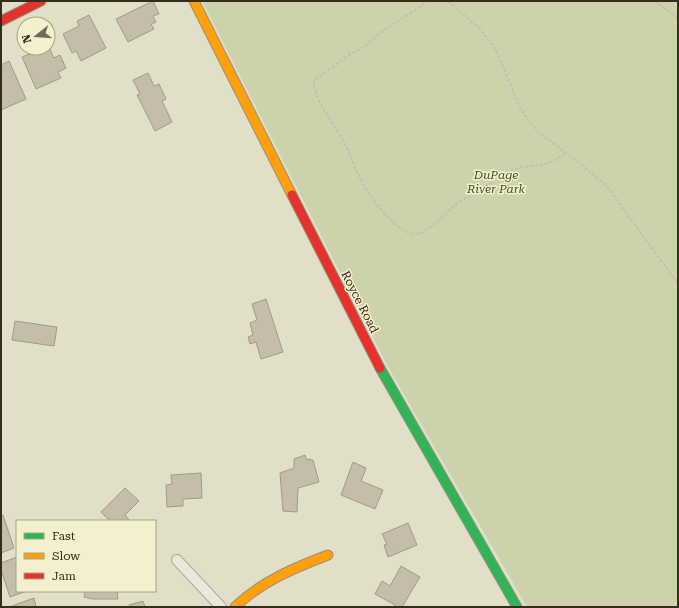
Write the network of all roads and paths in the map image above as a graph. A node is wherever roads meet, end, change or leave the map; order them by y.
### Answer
1 (41, 1) edge
2 (194, 1) edge
3 (429, 1) edge
4 (448, 1) edge
5 (655, 1) edge
6 (678, 18) edge
7 (1, 21) edge
8 (566, 152) junction
9 (678, 284) edge
10 (328, 555) dead end
11 (177, 560) dead end
12 (221, 607) edge
13 (235, 607) edge
14 (517, 607) edge

1 - 7 street
2 - 14 street, Royce Road
3 - 8 path
4 - 8 path
5 - 6 path
8 - 9 path
10 - 13 street
11 - 12 street

